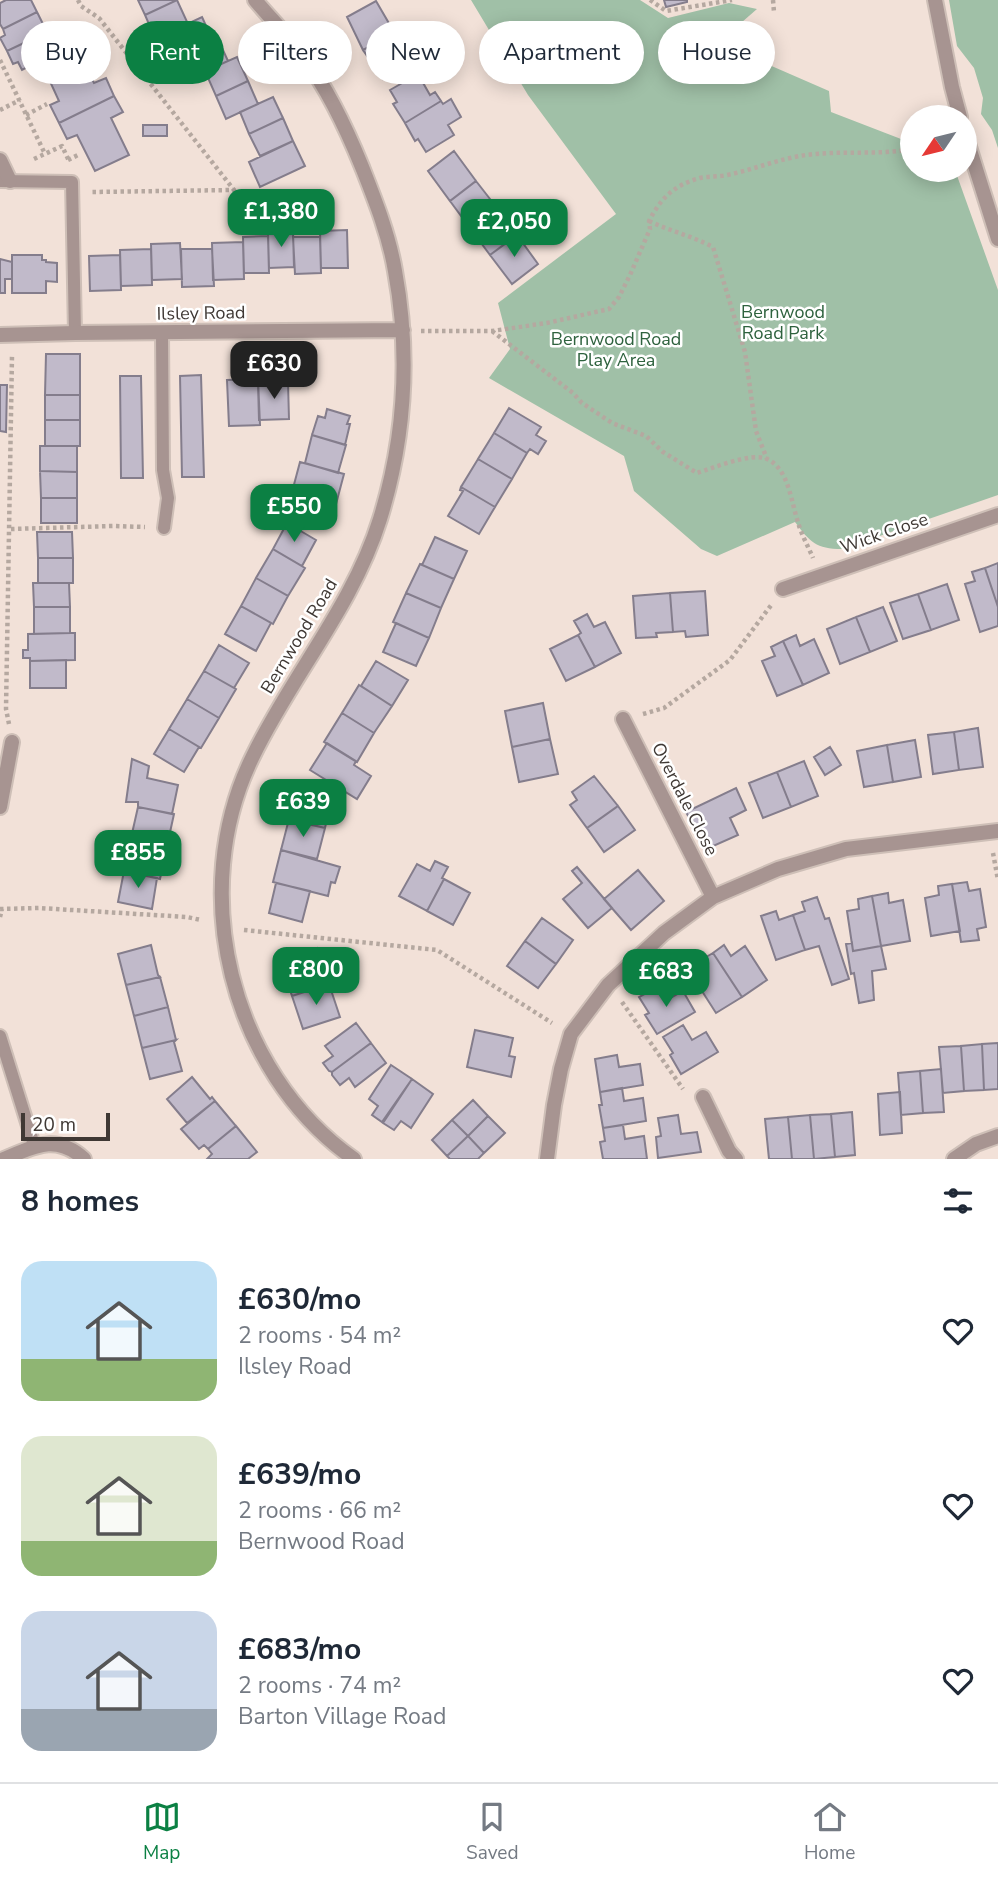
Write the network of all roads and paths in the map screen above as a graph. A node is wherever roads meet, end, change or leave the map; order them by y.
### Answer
1 (78, 0) edge
2 (255, 0) edge
3 (650, 0) edge
4 (732, 0) edge
5 (773, 0) edge
6 (935, 0) edge
7 (774, 12) dead end
8 (0, 60) edge
9 (19, 100) junction
10 (47, 104) dead end
11 (957, 105) edge
12 (0, 110) edge
13 (26, 115) junction
14 (900, 151) edge
15 (45, 154) dead end
16 (80, 154) dead end
17 (0, 160) edge
18 (68, 160) dead end
19 (977, 172) edge
20 (5, 181) edge
21 (72, 187) junction
22 (649, 220) junction
23 (998, 239) edge
24 (403, 330) junction
25 (492, 331) junction
26 (75, 333) junction
27 (162, 333) junction
28 (6, 335) edge
29 (767, 459) junction
30 (998, 515) edge
31 (164, 528) joint
32 (11, 529) junction
33 (820, 575) junction
34 (783, 590) joint
35 (3, 709) edge
36 (623, 719) joint
37 (12, 742) joint
38 (0, 807) edge
39 (998, 831) edge
40 (713, 897) junction
41 (1, 909) edge
42 (0, 917) edge
43 (223, 926) junction
44 (608, 985) junction
45 (571, 1034) junction
46 (0, 1036) edge
47 (703, 1097) joint
48 (998, 1136) edge
49 (34, 1145) junction
50 (4, 1159) edge
51 (84, 1159) edge
52 (354, 1159) edge
53 (547, 1159) edge
54 (736, 1159) edge
55 (954, 1159) edge

1 - 21 path
2 - 24 street, Bernwood Road
3 - 4 path
5 - 7 path
6 - 11 street
8 - 9 path
9 - 12 path
9 - 13 path
10 - 13 path
13 - 15 path
14 - 22 path
16 - 18 path
17 - 20 street
19 - 23 street
20 - 21 lane
21 - 26 lane
22 - 25 path
22 - 29 path
24 - 25 path
24 - 27 street, Ilsley Road
24 - 43 street, Bernwood Road
25 - 29 path
26 - 27 street, Ilsley Road
26 - 28 street, Ilsley Road
27 - 31 lane
28 - 32 path
29 - 33 path
30 - 33 street, Wick Close
31 - 32 path
32 - 35 path
33 - 34 street, Wick Close
34 - 36 path
35 - 37 path
36 - 40 street, Overdale Close
37 - 38 street
39 - 40 street
40 - 44 street
41 - 42 path
41 - 43 path
43 - 45 path
43 - 52 street, Bernwood Road
44 - 45 street
44 - 47 path
45 - 53 street
46 - 49 lane
47 - 54 street
48 - 55 street
49 - 50 street
49 - 51 street

